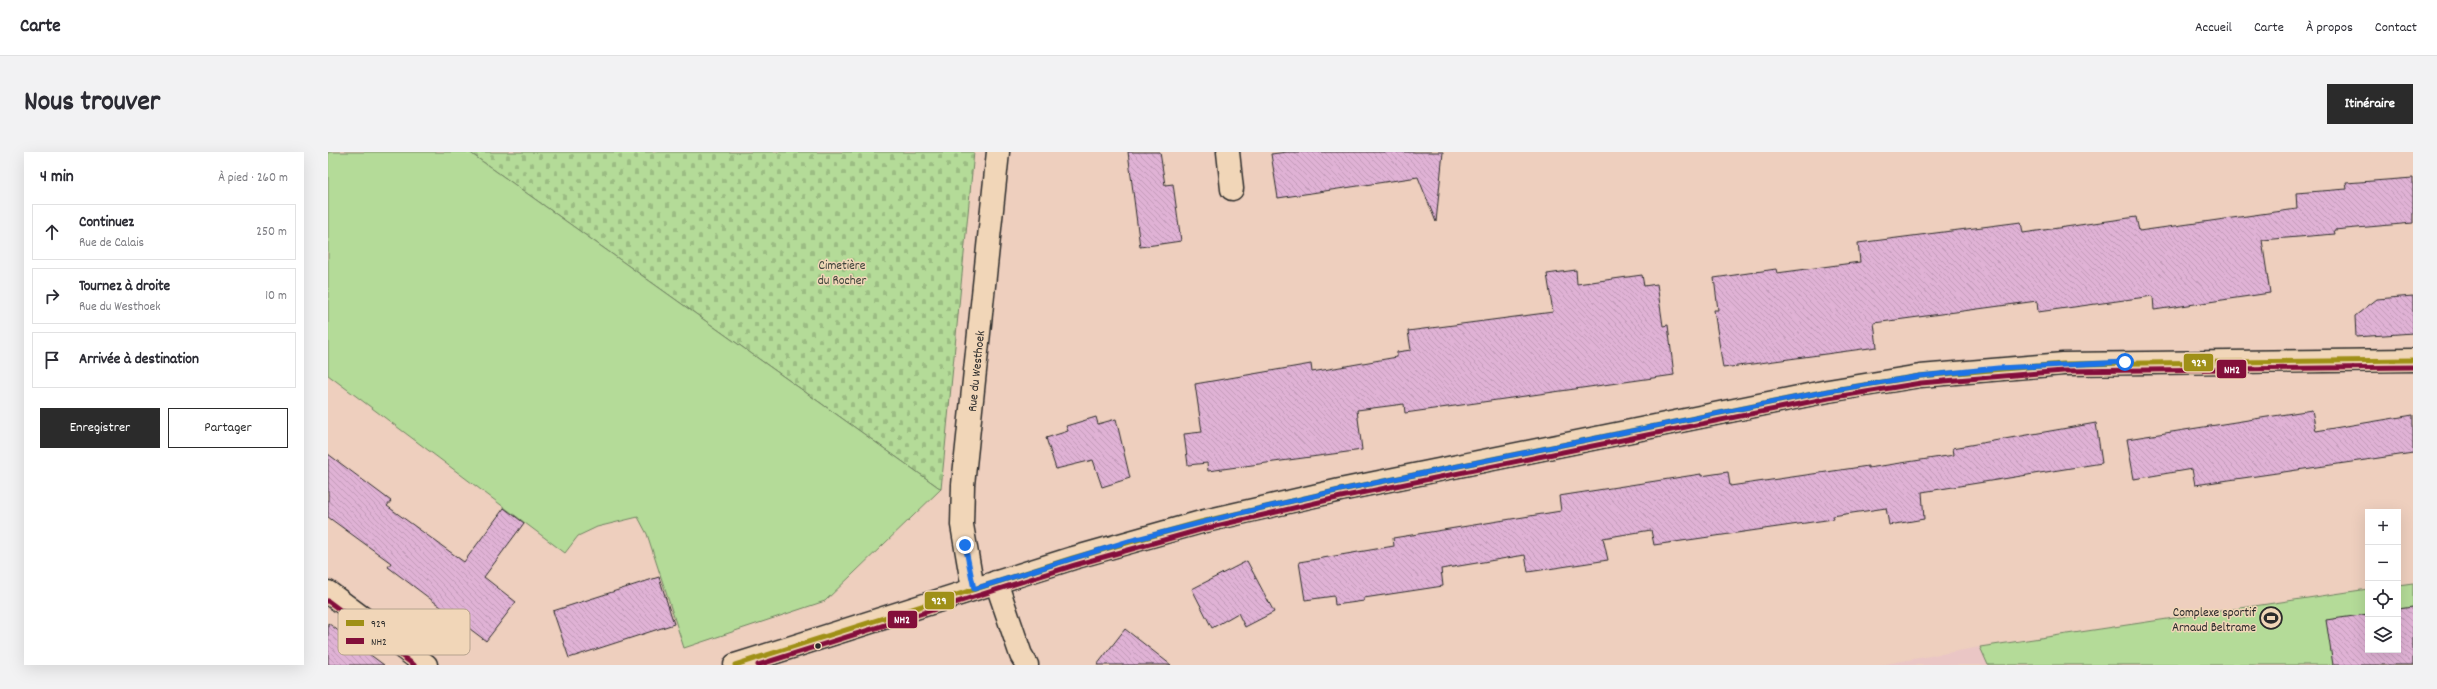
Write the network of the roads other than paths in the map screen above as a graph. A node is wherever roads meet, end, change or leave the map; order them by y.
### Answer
1 (998, 152) edge
2 (1228, 152) edge
3 (1232, 189) dead end
4 (2413, 360) edge
5 (996, 582) junction
6 (974, 589) junction
7 (328, 592) edge
8 (351, 609) edge
9 (413, 655) edge
10 (426, 665) edge
11 (735, 665) edge
12 (1027, 665) edge

1 - 6 street, Rue du Westhoek
2 - 3 street
4 - 5 street
5 - 6 street
5 - 12 street
6 - 11 street
7 - 8 street
9 - 10 street

